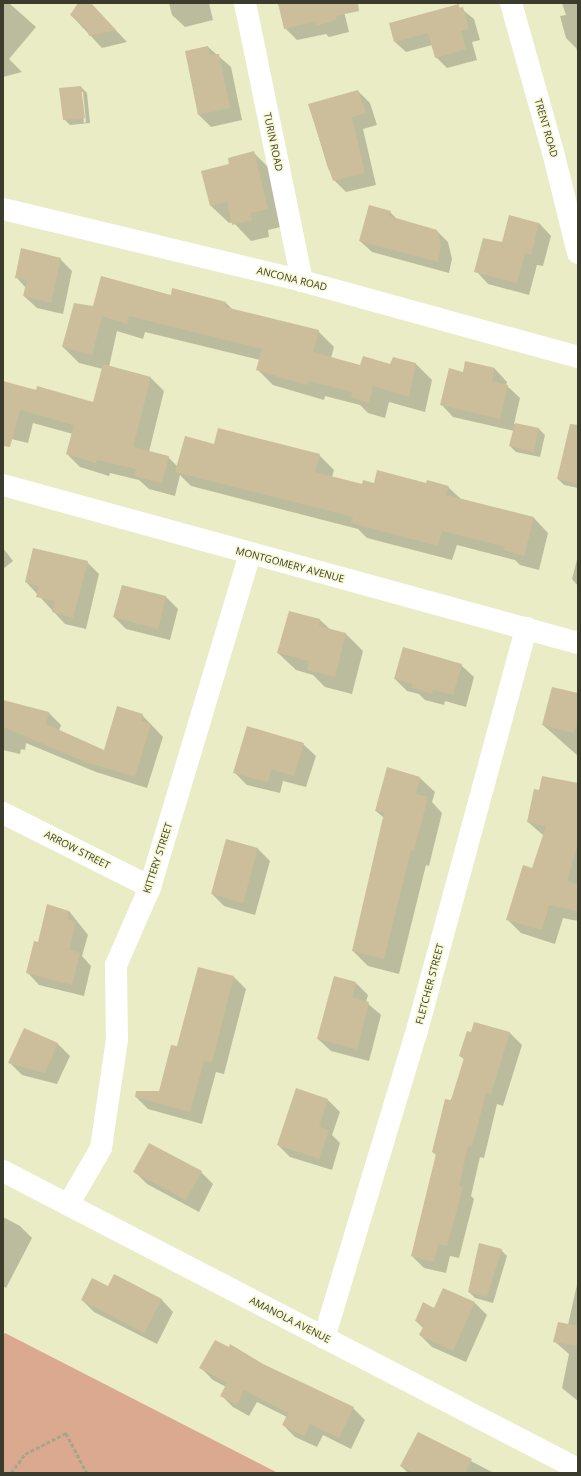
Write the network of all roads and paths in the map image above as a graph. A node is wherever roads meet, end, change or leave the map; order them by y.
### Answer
1 (245, 3) edge
2 (511, 3) edge
3 (3, 209) edge
4 (578, 253) edge
5 (302, 281) junction
6 (578, 356) edge
7 (3, 485) edge
8 (250, 554) junction
9 (526, 628) junction
10 (578, 643) edge
11 (3, 813) edge
12 (150, 887) junction
13 (3, 1170) edge
14 (68, 1205) junction
15 (324, 1338) junction
16 (578, 1469) edge
17 (11, 1473) edge
18 (87, 1473) edge

1 - 5 street, TURIN ROAD
2 - 4 street, TRENT ROAD
3 - 5 street, ANCONA ROAD
5 - 6 street, ANCONA ROAD
7 - 8 street, MONTGOMERY AVENUE
8 - 9 street, MONTGOMERY AVENUE
8 - 12 street, KITTERY STREET
9 - 10 street, MONTGOMERY AVENUE
9 - 15 street, FLETCHER STREET
11 - 12 street, ARROW STREET
12 - 14 street, KITTERY STREET
13 - 14 street, AMANOLA AVENUE
14 - 15 street, AMANOLA AVENUE
15 - 16 street, AMANOLA AVENUE
17 - 18 path

